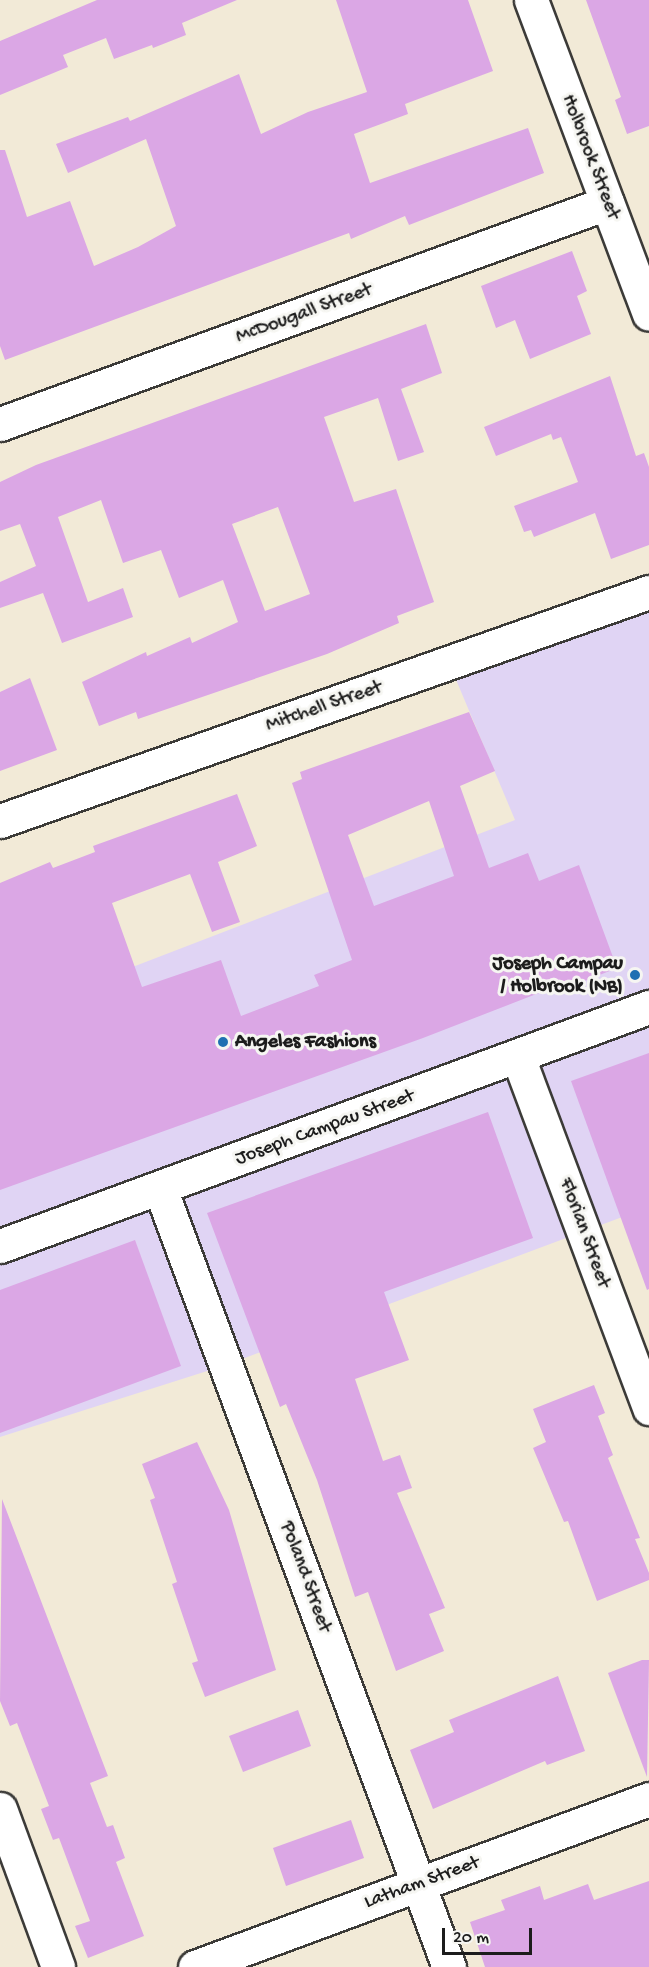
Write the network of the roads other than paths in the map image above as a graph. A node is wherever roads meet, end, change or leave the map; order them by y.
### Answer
1 (531, 0) edge
2 (607, 203) junction
3 (649, 314) edge
4 (0, 424) edge
5 (649, 592) edge
6 (0, 821) edge
7 (649, 1007) edge
8 (518, 1057) junction
9 (160, 1188) junction
10 (0, 1246) edge
11 (649, 1408) edge
12 (649, 1799) edge
13 (0, 1809) edge
14 (418, 1884) junction
15 (58, 1967) edge
16 (195, 1967) edge
17 (449, 1967) edge

1 - 2 street, Holbrook Street
2 - 3 street, Holbrook Street
2 - 4 street, McDougall Street
5 - 6 street, Mitchell Street
7 - 8 street, Joseph Campau Street
8 - 9 street, Joseph Campau Street
8 - 11 street, Florian Street
9 - 10 street, Joseph Campau Street
9 - 14 street, Poland Street
12 - 14 street, Latham Street
13 - 15 street
14 - 16 street, Latham Street
14 - 17 street, Poland Street

